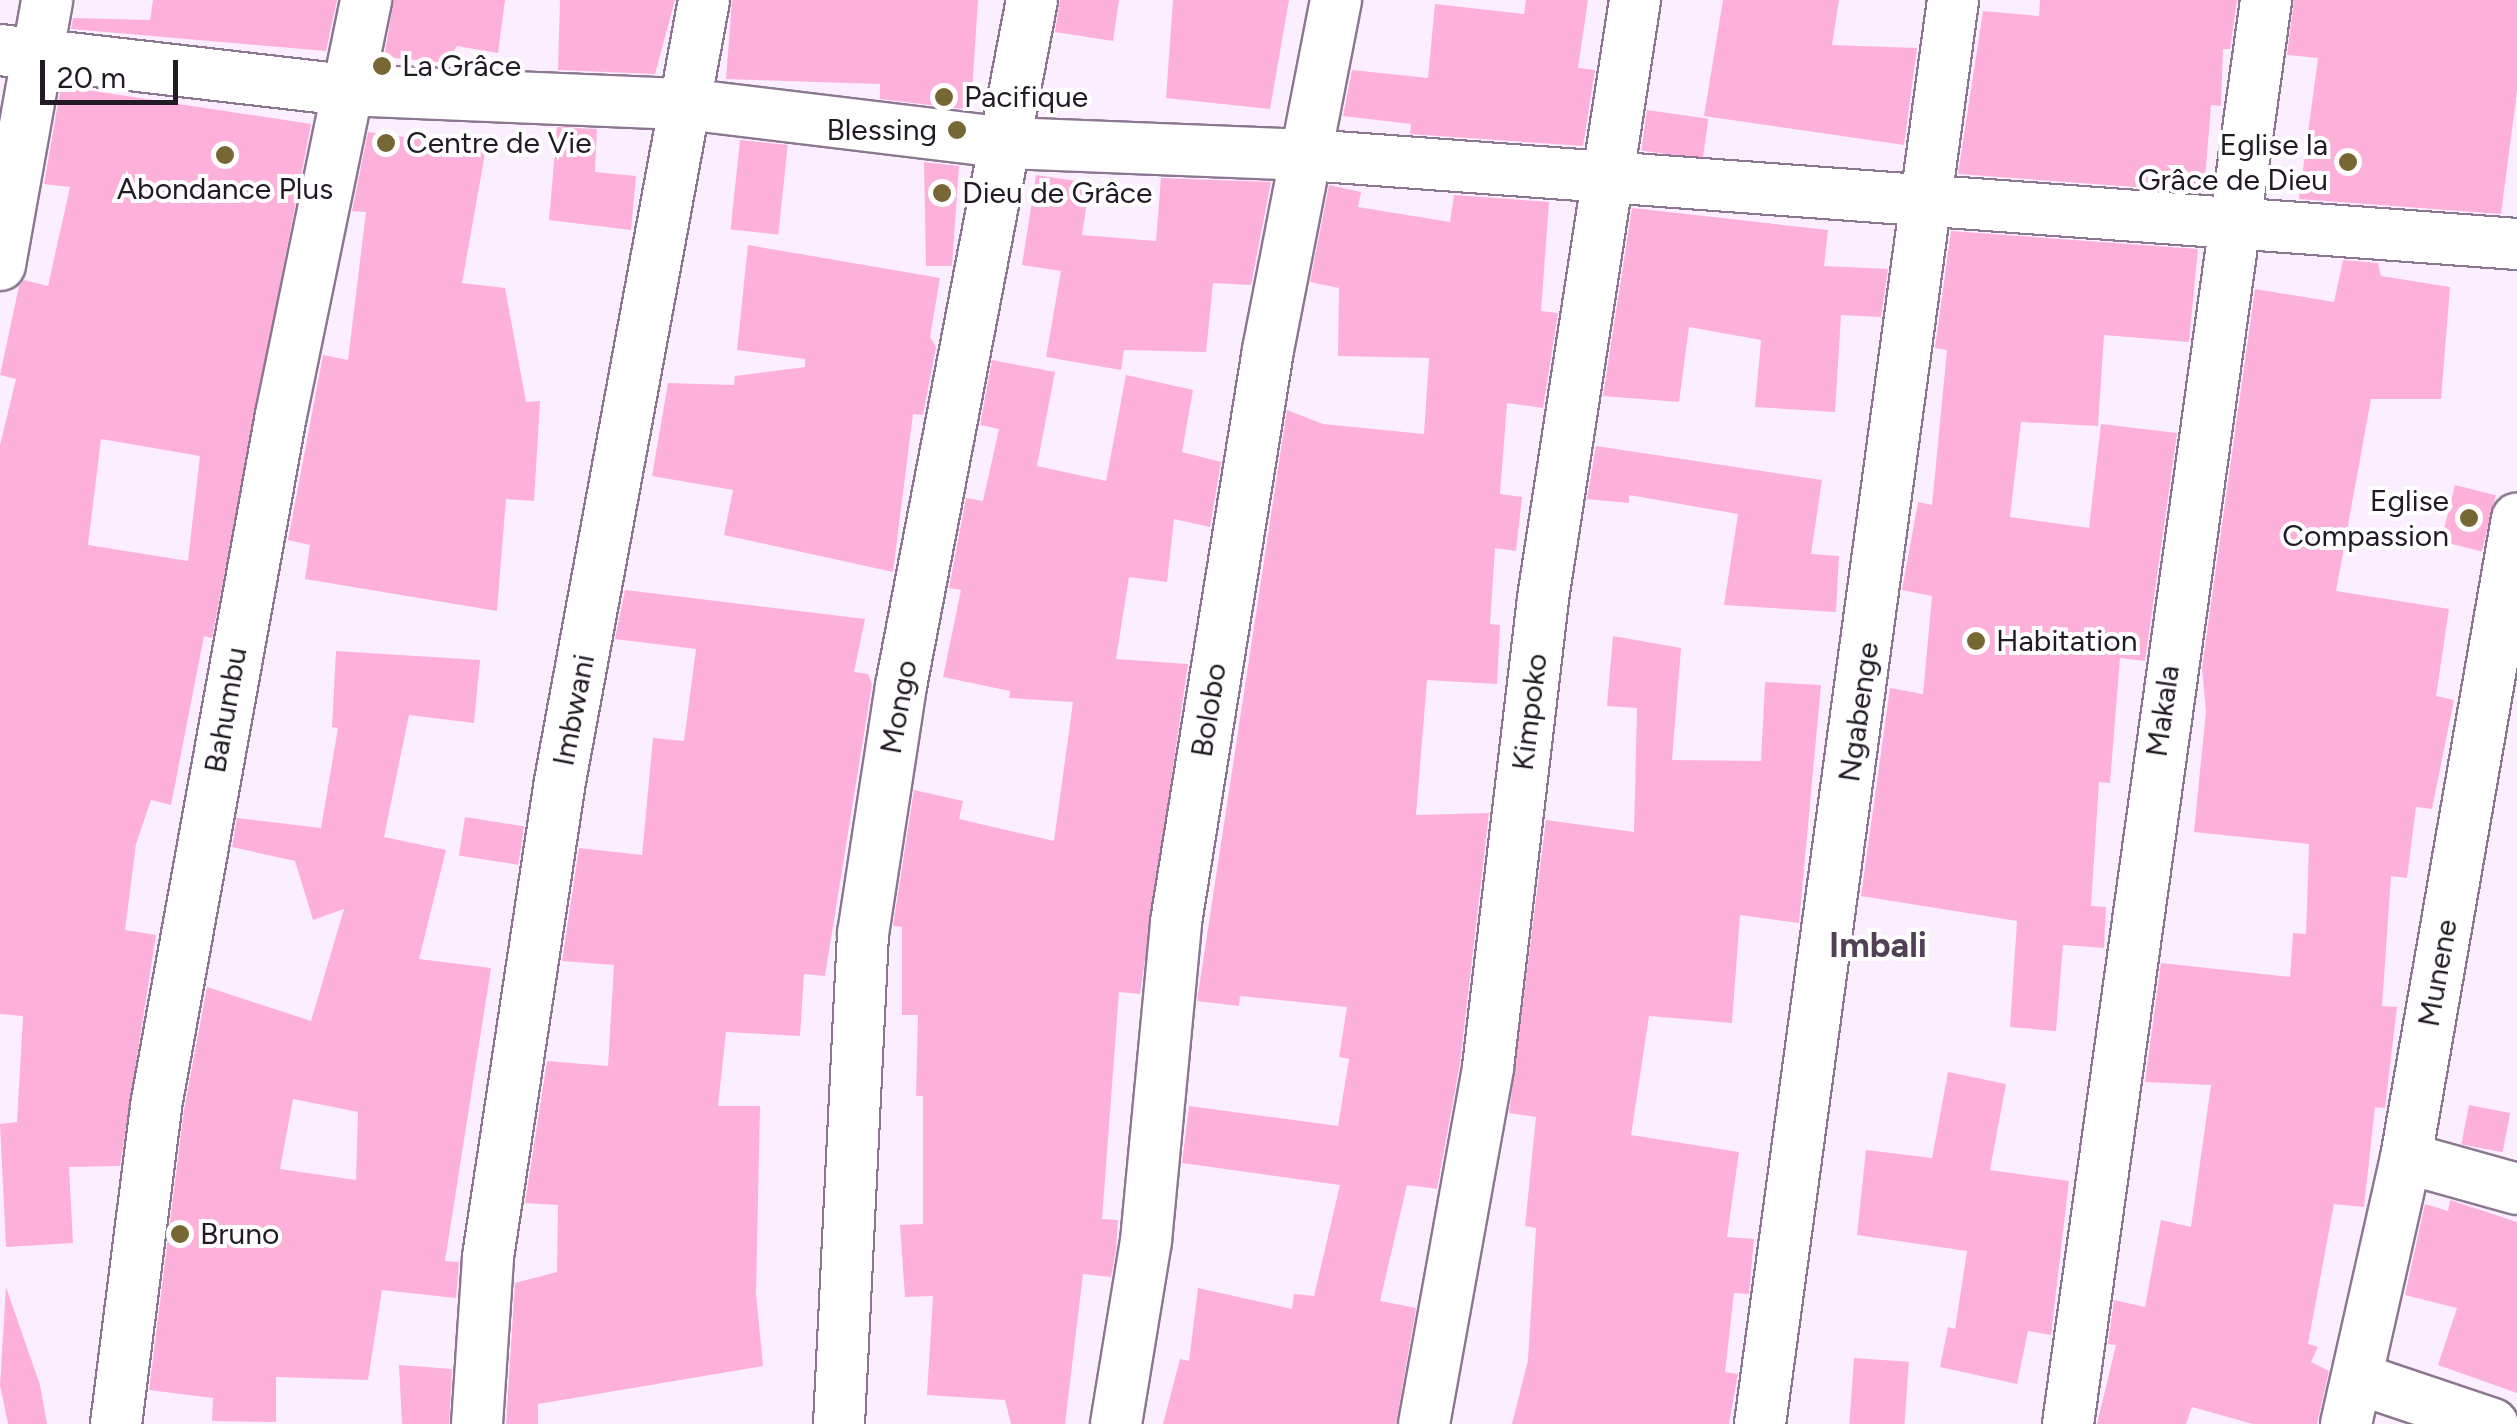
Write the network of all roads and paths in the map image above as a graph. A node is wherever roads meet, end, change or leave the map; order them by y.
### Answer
1 (47, 0) edge
2 (366, 0) edge
3 (704, 0) edge
4 (1032, 0) edge
5 (1336, 0) edge
6 (1635, 0) edge
7 (1953, 0) edge
8 (2266, 0) edge
9 (18, 53) edge
10 (347, 90) junction
11 (685, 104) junction
12 (1008, 142) junction
13 (1308, 154) junction
14 (1612, 177) junction
15 (1930, 202) junction
16 (2232, 220) junction
17 (2517, 244) edge
18 (0, 266) edge
19 (2517, 519) edge
20 (2406, 1158) junction
21 (2517, 1189) edge
22 (2352, 1402) edge
23 (116, 1424) edge
24 (477, 1424) edge
25 (839, 1424) edge
26 (1116, 1424) edge
27 (1424, 1424) edge
28 (1760, 1424) edge
29 (2068, 1424) edge
30 (2493, 1424) edge

1 - 9 street
2 - 10 street, Bahumbu
3 - 11 street, Imbwani
4 - 12 street, Mongo
5 - 13 street, Bolobo
6 - 14 street, Kimpoko
7 - 15 street, Ngabenge
8 - 16 street, Makala
9 - 10 street
9 - 18 street
10 - 11 street
10 - 23 street, Bahumbu
11 - 12 street
11 - 24 street, Imbwani
12 - 13 street
12 - 25 street, Mongo
13 - 14 street
13 - 26 street, Bolobo
14 - 15 street
14 - 27 street, Kimpoko
15 - 16 street
15 - 28 street, Ngabenge
16 - 17 street
16 - 29 street, Makala
19 - 20 street, Munene
20 - 21 street
20 - 22 street, Munene
22 - 30 street

